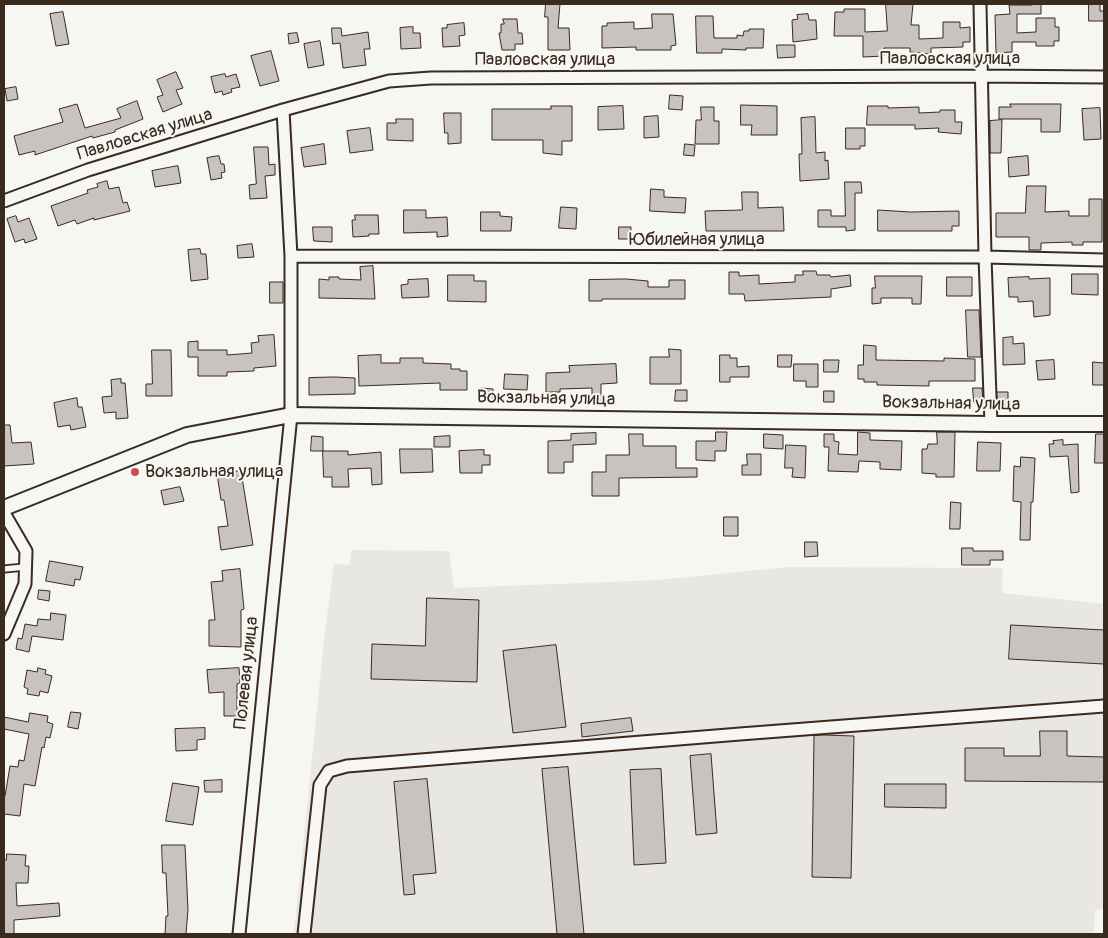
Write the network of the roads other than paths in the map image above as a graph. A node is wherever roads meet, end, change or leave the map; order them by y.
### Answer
1 (980, 4) edge
2 (981, 76) junction
3 (1104, 77) edge
4 (284, 110) junction
5 (4, 200) edge
6 (291, 256) junction
7 (985, 258) junction
8 (1104, 260) edge
9 (291, 414) junction
10 (991, 424) junction
11 (1104, 424) edge
12 (4, 508) edge
13 (4, 513) edge
14 (25, 567) junction
15 (4, 569) edge
16 (4, 634) edge
17 (1104, 706) edge
18 (239, 934) edge
19 (304, 934) edge

1 - 2 street
2 - 3 street, Павловская улица
2 - 4 street, Павловская улица
2 - 7 street
4 - 5 street, Павловская улица
4 - 6 street, Полевая улица
6 - 7 street, Юбилейная улица
6 - 9 street, Полевая улица
7 - 8 street, Юбилейная улица
7 - 10 street
9 - 10 street, Вокзальная улица
9 - 12 street, Вокзальная улица
9 - 18 street, Полевая улица
10 - 11 street, Вокзальная улица
13 - 14 street
14 - 15 lane
14 - 16 street
17 - 19 street

